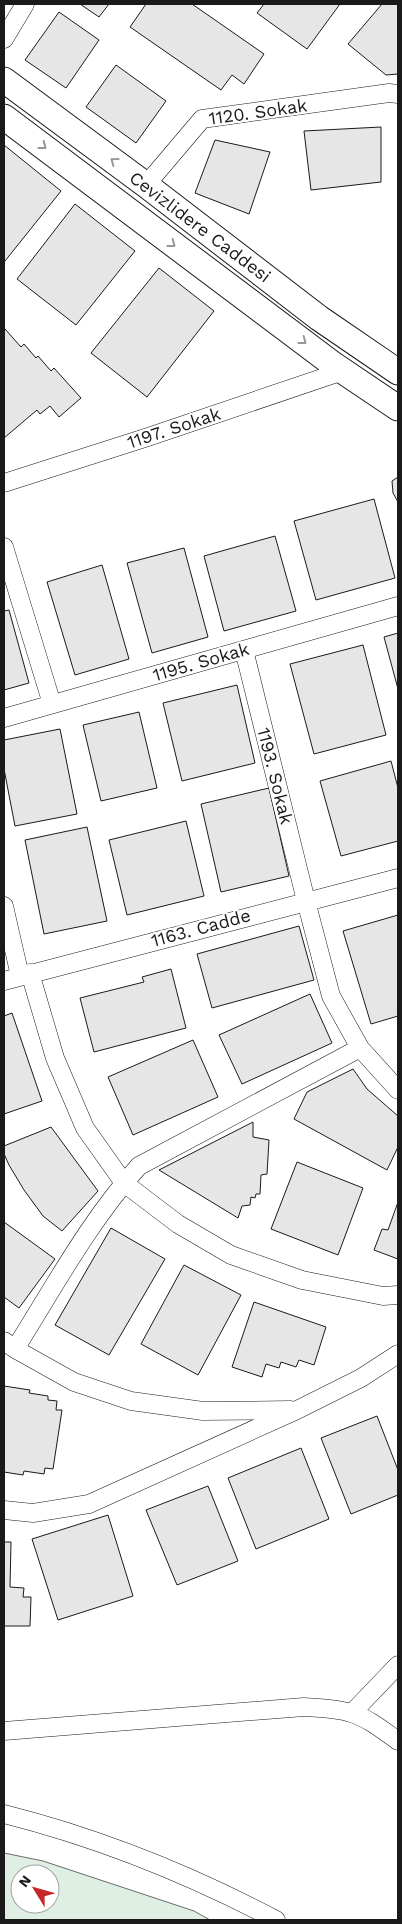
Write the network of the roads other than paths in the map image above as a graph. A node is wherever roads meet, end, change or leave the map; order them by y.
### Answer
1 (25, 4) edge
2 (4, 39) edge
3 (4, 80) edge
4 (398, 94) edge
5 (4, 116) edge
6 (146, 184) junction
7 (378, 358) junction
8 (343, 371) junction
9 (398, 372) edge
10 (398, 408) edge
11 (4, 482) edge
12 (4, 547) edge
13 (398, 606) edge
14 (244, 650) junction
15 (52, 704) junction
16 (4, 718) edge
17 (398, 878) edge
18 (306, 901) junction
19 (4, 906) edge
20 (18, 976) edge
21 (360, 1048) junction
22 (398, 1090) edge
23 (124, 1183) junction
24 (398, 1296) edge
25 (9, 1345) edge
26 (398, 1354) edge
27 (297, 1410) junction
28 (4, 1510) edge
29 (398, 1665) edge
30 (352, 1713) junction
31 (4, 1731) edge
32 (398, 1741) edge
33 (4, 1814) edge
34 (276, 1920) edge

1 - 2 street
6 -> 3 main road, Cevizlidere Caddesi
4 - 6 street, 1120. Sokak
5 -> 8 main road, Cevizlidere Caddesi
6 - 7 main road, Cevizlidere Caddesi
7 - 8 main road
7 - 9 main road, Cevizlidere Caddesi
8 - 10 main road, Cevizlidere Caddesi
8 - 11 street, 1197. Sokak
12 - 15 street
13 - 14 street, 1195. Sokak
14 - 15 street, 1195. Sokak
14 - 18 street, 1193. Sokak
15 - 16 street, 1195. Sokak
17 - 18 street, 1163. Cadde
18 - 20 street, 1163. Cadde
18 - 21 street, 1193. Sokak
19 - 20 street
20 - 23 street
21 - 22 street, 1193. Sokak
21 - 23 street
23 - 24 street
23 - 25 street
25 - 27 street
26 - 27 street
27 - 28 street
29 - 30 street
30 - 31 street
30 - 32 street
33 - 34 street

